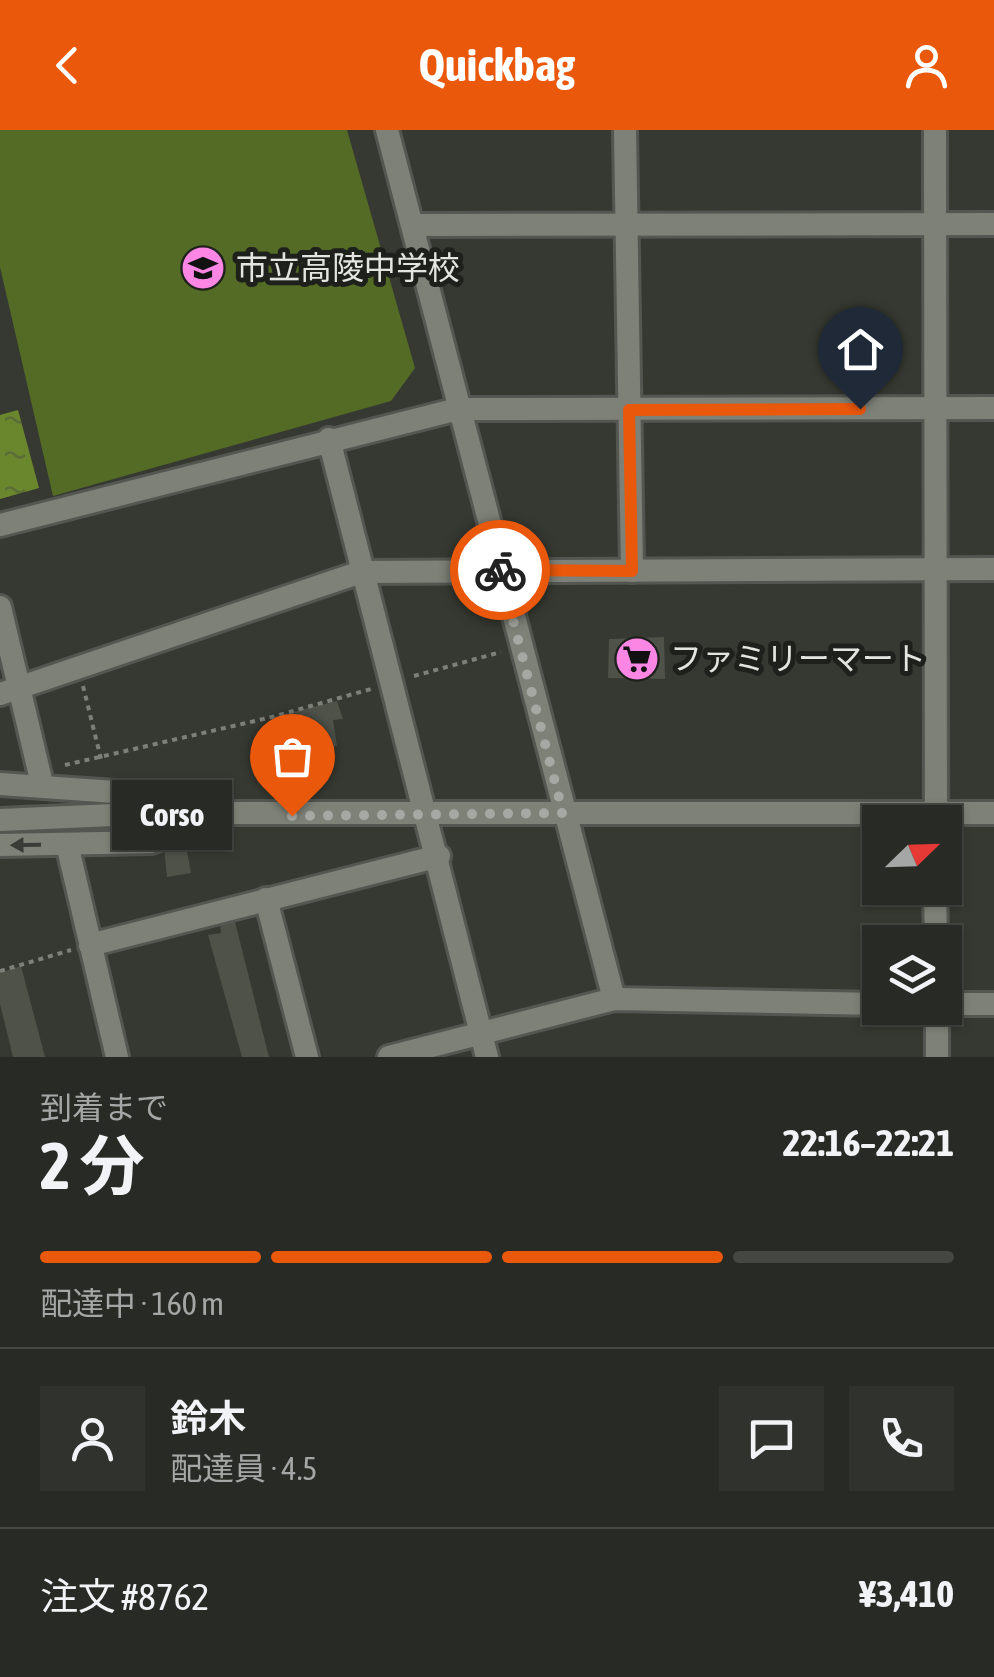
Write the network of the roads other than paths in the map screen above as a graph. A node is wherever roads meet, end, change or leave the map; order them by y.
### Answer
1 (387, 130) edge
2 (625, 130) edge
3 (935, 130) edge
4 (626, 224) junction
5 (935, 224) junction
6 (994, 224) edge
7 (412, 225) junction
8 (937, 408) junction
9 (994, 408) edge
10 (458, 409) junction
11 (629, 410) junction
12 (329, 439) junction
13 (0, 525) edge
14 (936, 569) junction
15 (994, 569) edge
16 (499, 570) junction
17 (632, 571) junction
18 (361, 572) junction
19 (0, 607) edge
20 (10, 691) edge
21 (41, 777) junction
22 (0, 784) edge
23 (937, 805) edge
24 (563, 813) junction
25 (994, 813) edge
26 (427, 815) junction
27 (224, 816) junction
28 (962, 816) edge
29 (862, 817) edge
30 (0, 820) edge
31 (67, 844) junction
32 (0, 845) edge
33 (439, 856) junction
34 (266, 899) junction
35 (90, 944) junction
36 (614, 1000) junction
37 (862, 1004) edge
38 (962, 1004) edge
39 (994, 1004) edge
40 (938, 1025) edge
41 (481, 1033) junction
42 (117, 1057) edge
43 (306, 1057) edge
44 (389, 1057) edge
45 (487, 1057) edge
46 (937, 1057) edge

1 - 7 street
2 - 4 street
3 - 5 street
4 - 5 street
4 - 7 street
4 - 11 street
5 - 6 street
5 - 8 street
7 - 10 street
8 - 9 street
8 - 11 street
8 - 14 street
10 - 11 street
10 - 12 street
10 - 16 street
11 - 17 street
12 - 13 street
12 - 18 street
14 - 15 street
14 - 17 street
14 - 23 street
16 - 17 street
16 - 18 street
16 - 24 street
18 - 20 street
18 - 26 street
19 - 20 street
20 - 21 street
21 - 22 street
21 - 27 street
24 - 26 street
24 - 29 street
24 - 36 street
25 - 28 street
26 - 27 street
26 - 33 street
27 - 30 street
27 - 31 street
31 -> 32 street
31 - 35 street
33 - 34 street
33 - 41 street
34 - 35 street
34 - 43 street
35 - 42 street
36 - 37 street
36 - 41 street
38 - 39 street
40 - 46 street
41 - 44 street
41 - 45 street

